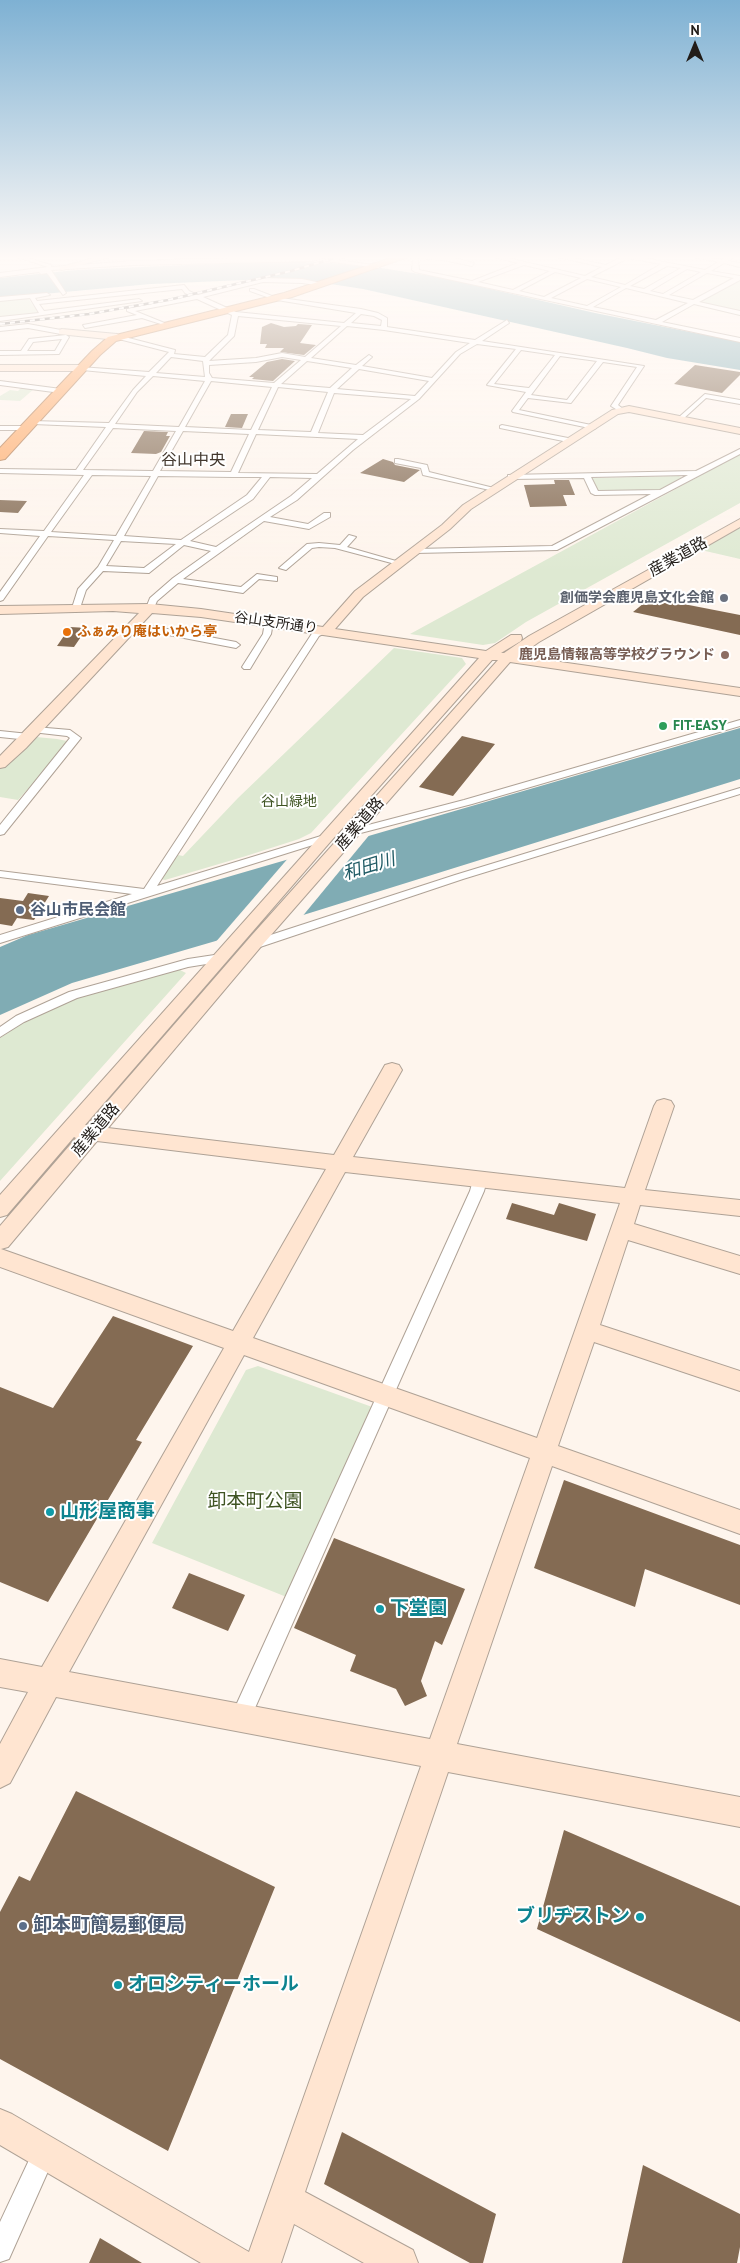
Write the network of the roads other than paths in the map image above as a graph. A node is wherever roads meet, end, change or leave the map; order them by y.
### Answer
1 (206, 361) edge
2 (602, 361) edge
3 (88, 362) edge
4 (162, 362) edge
5 (303, 362) edge
6 (323, 362) edge
7 (364, 362) edge
8 (450, 362) edge
9 (509, 362) edge
10 (553, 362) edge
11 (607, 362) edge
12 (358, 367) junction
13 (0, 368) edge
14 (82, 368) junction
15 (394, 368) dead end
16 (388, 372) junction
17 (150, 373) junction
18 (209, 379) junction
19 (435, 380) junction
20 (0, 383) edge
21 (276, 385) junction
22 (332, 390) junction
23 (61, 391) junction
24 (527, 393) junction
25 (417, 398) junction
26 (740, 402) edge
27 (621, 410) junction
28 (680, 419) junction
29 (30, 425) junction
30 (110, 425) junction
31 (502, 427) dead end
32 (594, 427) junction
33 (0, 428) edge
34 (182, 428) junction
35 (740, 431) edge
36 (254, 432) junction
37 (314, 434) junction
38 (365, 437) junction
39 (568, 440) junction
40 (740, 452) edge
41 (0, 456) edge
42 (398, 461) dead end
43 (0, 471) edge
44 (78, 472) junction
45 (89, 472) junction
46 (156, 473) junction
47 (700, 473) junction
48 (233, 475) junction
49 (268, 475) junction
50 (319, 476) junction
51 (511, 476) junction
52 (587, 476) junction
53 (494, 489) junction
54 (664, 492) junction
55 (740, 512) edge
56 (327, 515) dead end
57 (262, 518) junction
58 (740, 522) edge
59 (0, 531) edge
60 (46, 534) junction
61 (352, 537) dead end
62 (119, 538) junction
63 (183, 542) junction
64 (342, 548) junction
65 (217, 550) junction
66 (415, 550) junction
67 (399, 562) junction
68 (101, 568) junction
69 (283, 568) dead end
70 (274, 579) dead end
71 (176, 580) junction
72 (0, 598) edge
73 (76, 608) junction
74 (150, 608) junction
75 (0, 610) edge
76 (269, 622) junction
77 (135, 626) junction
78 (327, 630) junction
79 (236, 645) dead end
80 (490, 654) junction
81 (508, 657) junction
82 (247, 667) dead end
83 (740, 692) edge
84 (740, 723) edge
85 (0, 734) edge
86 (32, 734) junction
87 (0, 764) edge
88 (740, 791) edge
89 (0, 832) edge
90 (350, 835) junction
91 (322, 842) junction
92 (0, 874) edge
93 (147, 893) junction
94 (0, 939) edge
95 (255, 942) junction
96 (227, 952) junction
97 (0, 1033) edge
98 (392, 1070) dead end
99 (664, 1106) dead end
100 (70, 1130) junction
101 (92, 1134) junction
102 (339, 1164) junction
103 (480, 1180) junction
104 (632, 1197) junction
105 (740, 1208) edge
106 (0, 1210) edge
107 (621, 1229) junction
108 (0, 1241) edge
109 (0, 1258) edge
110 (740, 1265) edge
111 (586, 1330) junction
112 (238, 1343) junction
113 (740, 1381) edge
114 (386, 1395) junction
115 (544, 1451) junction
116 (740, 1522) edge
117 (0, 1673) edge
118 (48, 1683) junction
119 (240, 1719) junction
120 (438, 1756) junction
121 (0, 1773) edge
122 (740, 1812) edge
123 (0, 2126) edge
124 (45, 2151) junction
125 (284, 2200) junction
126 (0, 2250) edge
127 (235, 2263) edge
128 (263, 2263) edge
129 (400, 2263) edge

1 - 18 street
2 - 24 street
3 - 14 highway
4 - 17 street
5 - 21 street
6 - 12 street
7 - 12 street
8 - 19 street
9 - 24 street
10 - 24 street
11 - 27 street
12 - 16 street
12 - 22 street
13 - 14 street
14 - 17 street
14 - 23 highway
15 - 16 street
16 - 19 street
17 - 18 street
17 - 30 street
18 - 21 street
18 - 34 street
19 - 25 street
20 - 23 street
21 - 22 street
21 - 36 street
22 - 25 street
22 - 37 street
23 - 29 highway
24 - 32 street
25 - 38 street
26 - 28 street
27 - 28 street
27 - 32 street
28 - 35 street
29 - 30 street
29 - 33 street
29 - 41 highway
30 - 34 street
30 - 44 street
31 - 39 street
32 - 39 street
34 - 36 street
34 - 46 street
36 - 37 street
36 - 48 street
37 - 38 street
38 - 50 street
39 - 51 street
40 - 47 street
42 - 53 street
43 - 44 street
44 - 45 street
45 - 46 street
45 - 60 street
46 - 48 street
46 - 62 street
47 - 52 street
47 - 54 street
48 - 49 street
49 - 50 street
49 - 63 street
50 - 57 street
51 - 52 street
51 - 53 street
52 - 54 street
53 - 66 street
54 - 66 street
55 - 80 street, 産業道路
56 - 57 street
57 - 65 street
58 - 81 street, 産業道路
59 - 60 street
60 - 62 street
60 - 72 street
61 - 64 street
62 - 63 street
62 - 68 street
63 - 65 street
63 - 68 street
64 - 67 street
64 - 69 street
65 - 71 street
66 - 67 street
67 - 78 street
68 - 73 street
70 - 71 street
71 - 74 street
73 - 74 street, 谷山支所通り
73 - 75 street, 谷山支所通り
74 - 76 street, 谷山支所通り
74 - 77 street
76 - 78 street, 谷山支所通り
76 - 82 street
77 - 79 street
77 - 86 street
78 - 80 street, 谷山支所通り
78 - 93 street
80 - 81 street, 谷山支所通り
80 - 91 street, 産業道路
81 - 83 street, 谷山支所通り
81 - 90 street, 産業道路
84 - 90 street
85 - 86 street
86 - 87 street
86 - 89 street
88 - 95 street
90 - 95 street, 産業道路
91 - 93 street
91 - 96 street, 産業道路
92 - 93 street
93 - 94 street
95 - 101 street, 産業道路
96 - 97 street
96 - 100 street, 産業道路
98 - 102 street
99 - 104 street
100 - 101 street
100 - 106 street, 産業道路
101 - 102 street
101 - 108 street, 産業道路
102 - 103 street
102 - 112 street
103 - 104 street
103 - 114 street
104 - 105 street
104 - 107 street
107 - 110 street
107 - 111 street
109 - 112 street
111 - 113 street
111 - 115 street
112 - 114 street
112 - 118 street
114 - 115 street
114 - 119 street
115 - 116 street
115 - 120 street
117 - 118 street
118 - 119 street
118 - 121 street
119 - 120 street
120 - 122 street
120 - 125 street
123 - 124 street
124 - 126 street
124 - 127 street
125 - 128 street
125 - 129 street

